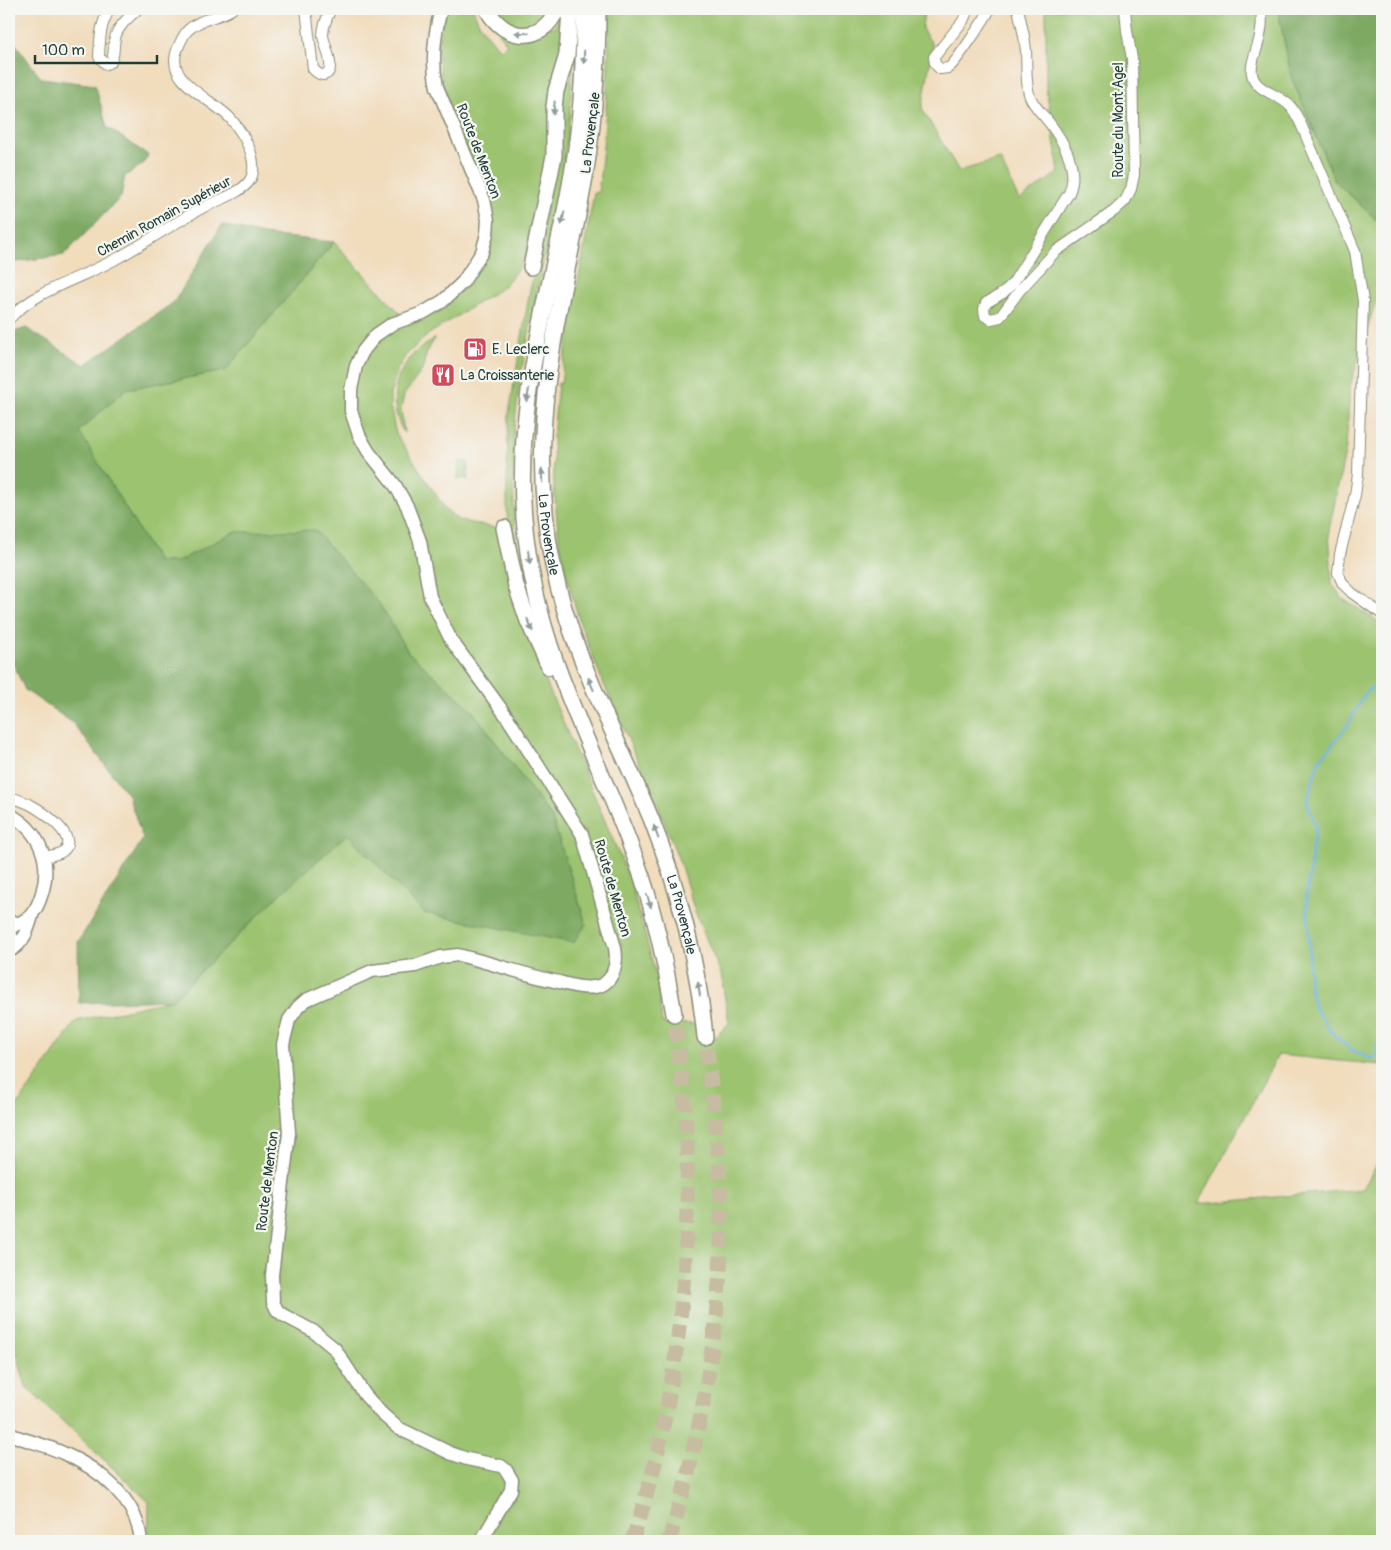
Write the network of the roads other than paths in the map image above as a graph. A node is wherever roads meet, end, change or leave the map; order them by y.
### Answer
1 (110, 9) edge
2 (138, 9) edge
3 (232, 9) edge
4 (306, 9) edge
5 (331, 9) edge
6 (441, 9) edge
7 (487, 9) edge
8 (557, 9) edge
9 (570, 9) edge
10 (584, 9) edge
11 (598, 9) edge
12 (968, 9) edge
13 (990, 9) edge
14 (1018, 9) edge
15 (1125, 9) edge
16 (1261, 9) edge
17 (532, 266) dead end
18 (9, 319) edge
19 (504, 528) dead end
20 (1382, 614) edge
21 (594, 758) junction
22 (9, 797) edge
23 (9, 814) edge
24 (42, 855) junction
25 (33, 912) junction
26 (12, 924) edge
27 (24, 936) junction
28 (9, 944) edge
29 (9, 951) edge
30 (674, 1014) tunnel mouth
31 (704, 1037) tunnel mouth
32 (9, 1434) edge
33 (141, 1541) edge
34 (481, 1541) edge

1 - 2 street
3 - 18 street, Chemin Romain Supérieur
4 - 5 street
6 - 34 main road, Route de Menton
8 -> 7 highway
9 -> 17 highway
10 -> 21 highway, La Provençale
31 -> 11 highway, La Provençale
12 - 13 street
14 - 15 street, Route du Mont Agel
16 - 20 street
19 -> 21 highway
21 -> 30 highway, La Provençale
22 - 24 street
23 - 24 main road
24 - 25 main road
24 - 26 main road
25 - 26 main road
25 - 27 main road
26 - 27 main road
26 - 28 main road
27 - 29 main road
32 - 33 main road

